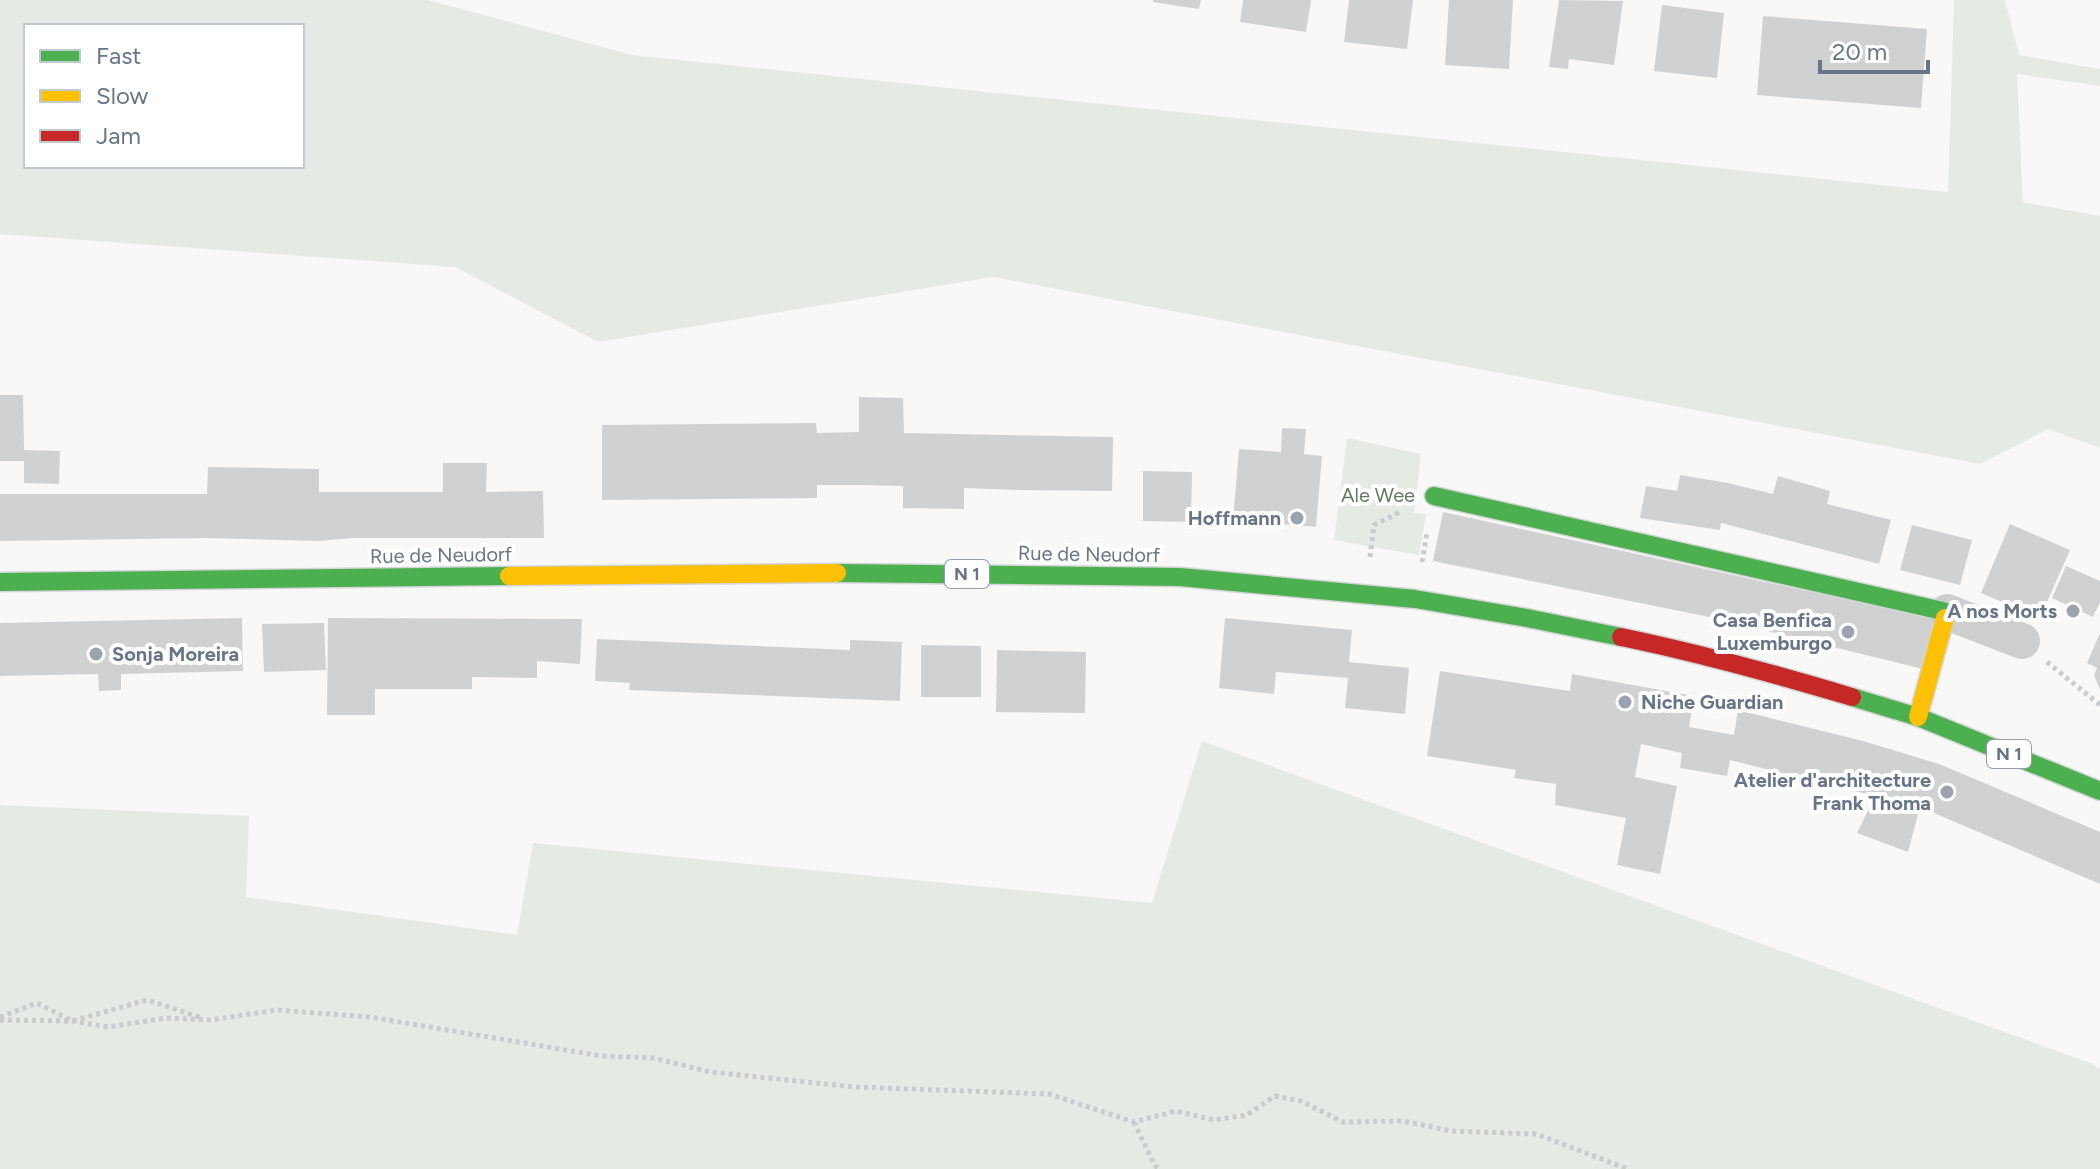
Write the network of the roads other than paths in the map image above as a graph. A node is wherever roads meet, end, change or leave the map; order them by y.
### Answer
1 (1434, 496) road end
2 (0, 582) edge
3 (1947, 612) junction
4 (2022, 641) road end
5 (1918, 717) junction
6 (2100, 791) edge

1 - 3 main road
2 - 5 main road, Rue de Neudorf / N 1
3 - 4 street
3 - 5 main road
5 - 6 main road, Rue de Neudorf / N 1

